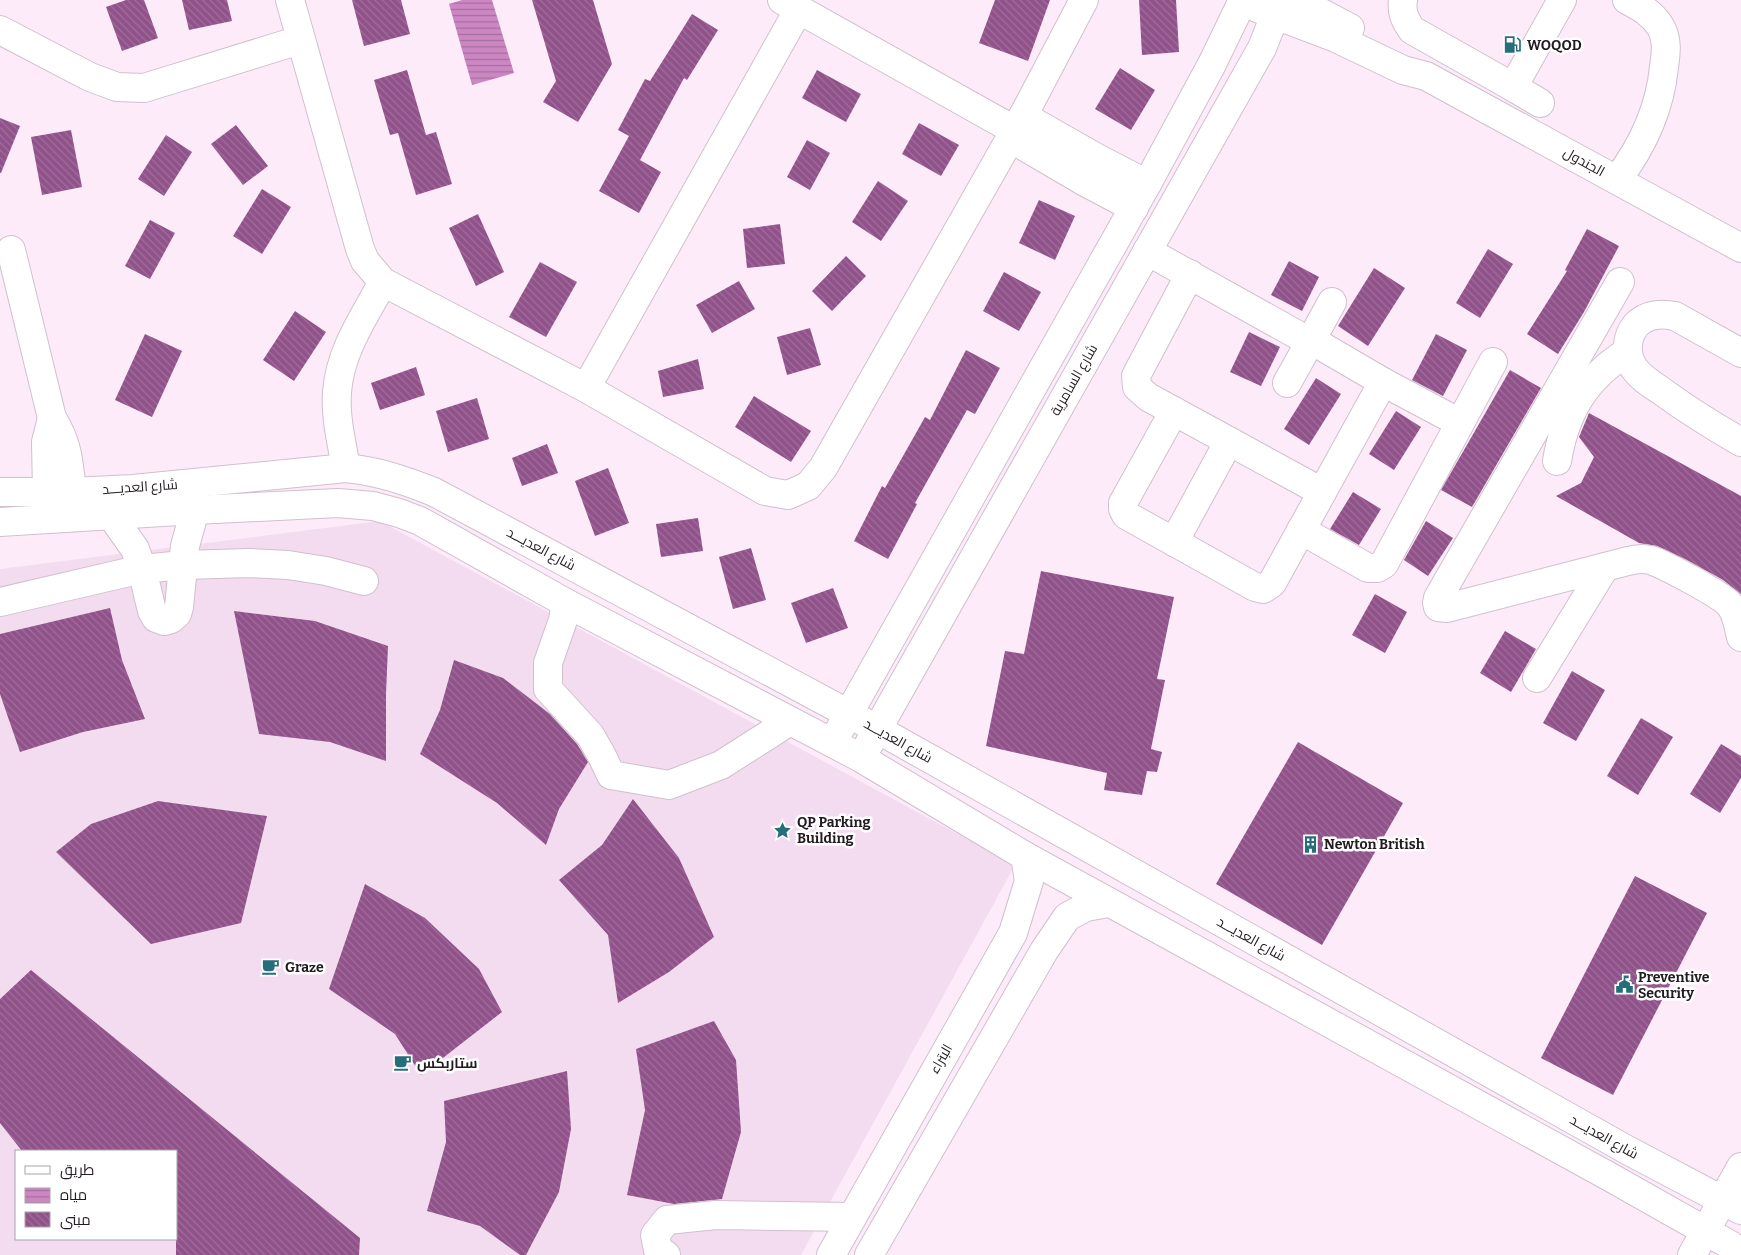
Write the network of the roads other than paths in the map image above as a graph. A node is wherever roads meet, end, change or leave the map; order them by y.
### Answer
1 (290, 0) edge
2 (1084, 0) edge
3 (1403, 0) edge
4 (1562, 0) edge
5 (1627, 0) edge
6 (1243, 2) edge
7 (790, 5) edge
8 (1284, 5) edge
9 (0, 30) edge
10 (300, 40) junction
11 (1513, 87) junction
12 (1540, 103) dead end
13 (1016, 128) junction
14 (1617, 180) junction
15 (1147, 184) junction
16 (1134, 208) junction
17 (1741, 248) edge
18 (11, 250) dead end
19 (1147, 251) junction
20 (1190, 274) junction
21 (383, 282) junction
22 (1620, 282) dead end
23 (1332, 302) dead end
24 (1310, 341) junction
25 (1627, 352) junction
26 (1741, 353) edge
27 (1493, 362) dead end
28 (1383, 382) junction
29 (1287, 383) dead end
30 (586, 388) junction
31 (1174, 411) junction
32 (1460, 423) junction
33 (1229, 441) junction
34 (1741, 442) edge
35 (1557, 461) dead end
36 (346, 468) junction
37 (0, 492) edge
38 (60, 492) junction
39 (1322, 492) junction
40 (195, 510) junction
41 (111, 515) junction
42 (0, 522) edge
43 (1301, 530) junction
44 (1174, 542) junction
45 (182, 565) junction
46 (1605, 567) junction
47 (142, 569) junction
48 (364, 581) dead end
49 (0, 602) edge
50 (566, 603) junction
51 (1741, 637) edge
52 (1537, 678) dead end
53 (849, 714) junction
54 (790, 721) junction
55 (877, 729) junction
56 (833, 743) junction
57 (861, 758) junction
58 (1025, 856) junction
59 (1108, 903) junction
60 (1741, 1167) edge
61 (1732, 1205) edge
62 (852, 1217) junction
63 (1705, 1231) junction
64 (1733, 1244) edge
65 (666, 1255) edge
66 (831, 1255) edge
67 (869, 1255) edge
68 (1692, 1255) edge

1 - 10 street
2 - 13 street
3 - 11 street
4 - 11 street
5 - 14 street
6 - 8 street, الجندول
6 - 15 street
7 - 13 street
7 - 30 street
8 - 14 street, الجندول
8 - 19 street, شارع السامرية
9 - 10 street
10 - 21 street
11 - 12 street
13 - 15 street
13 - 16 street
13 - 30 street
14 - 17 street, الجندول
15 - 16 street
16 - 53 street
18 - 38 street
19 - 20 street
19 - 55 street, شارع السامرية
20 - 24 street
20 - 31 street
21 - 30 street
21 - 36 street
22 - 46 street
23 - 24 street
24 - 28 street
24 - 29 street
25 - 26 street
25 - 34 street
25 - 35 street
27 - 32 street
28 - 32 street
28 - 39 street
31 - 33 street
31 - 44 street
32 - 43 street
33 - 39 street
33 - 44 street
36 - 38 street, شارع العديـــد
36 - 53 street, شارع العديـــد
37 - 38 street, شارع العديـــد
39 - 43 street
40 - 41 street, شارع العديـــد
40 - 45 street
40 - 50 street, شارع العديـــد
41 - 42 street, شارع العديـــد
41 - 47 street
43 - 44 street
45 - 47 street
45 - 47 street
45 - 48 street
46 - 51 street
46 - 52 street
47 - 49 street
50 - 54 street, شارع العديـــد
50 - 54 street
53 - 55 street, شارع العديـــد
53 - 56 street
54 - 56 street, شارع العديـــد
55 - 57 street, شارع السامرية
55 - 61 street, شارع العديـــد
56 - 57 street, شارع العديـــد
57 - 58 street, شارع العديـــد
58 - 59 street, شارع العديـــد
58 - 62 street, البتراء
59 - 63 street, شارع العديـــد
59 - 67 street
60 - 61 street
61 - 63 street
62 - 65 street
62 - 66 street, البتراء
63 - 64 street, شارع العديـــد
63 - 68 street

